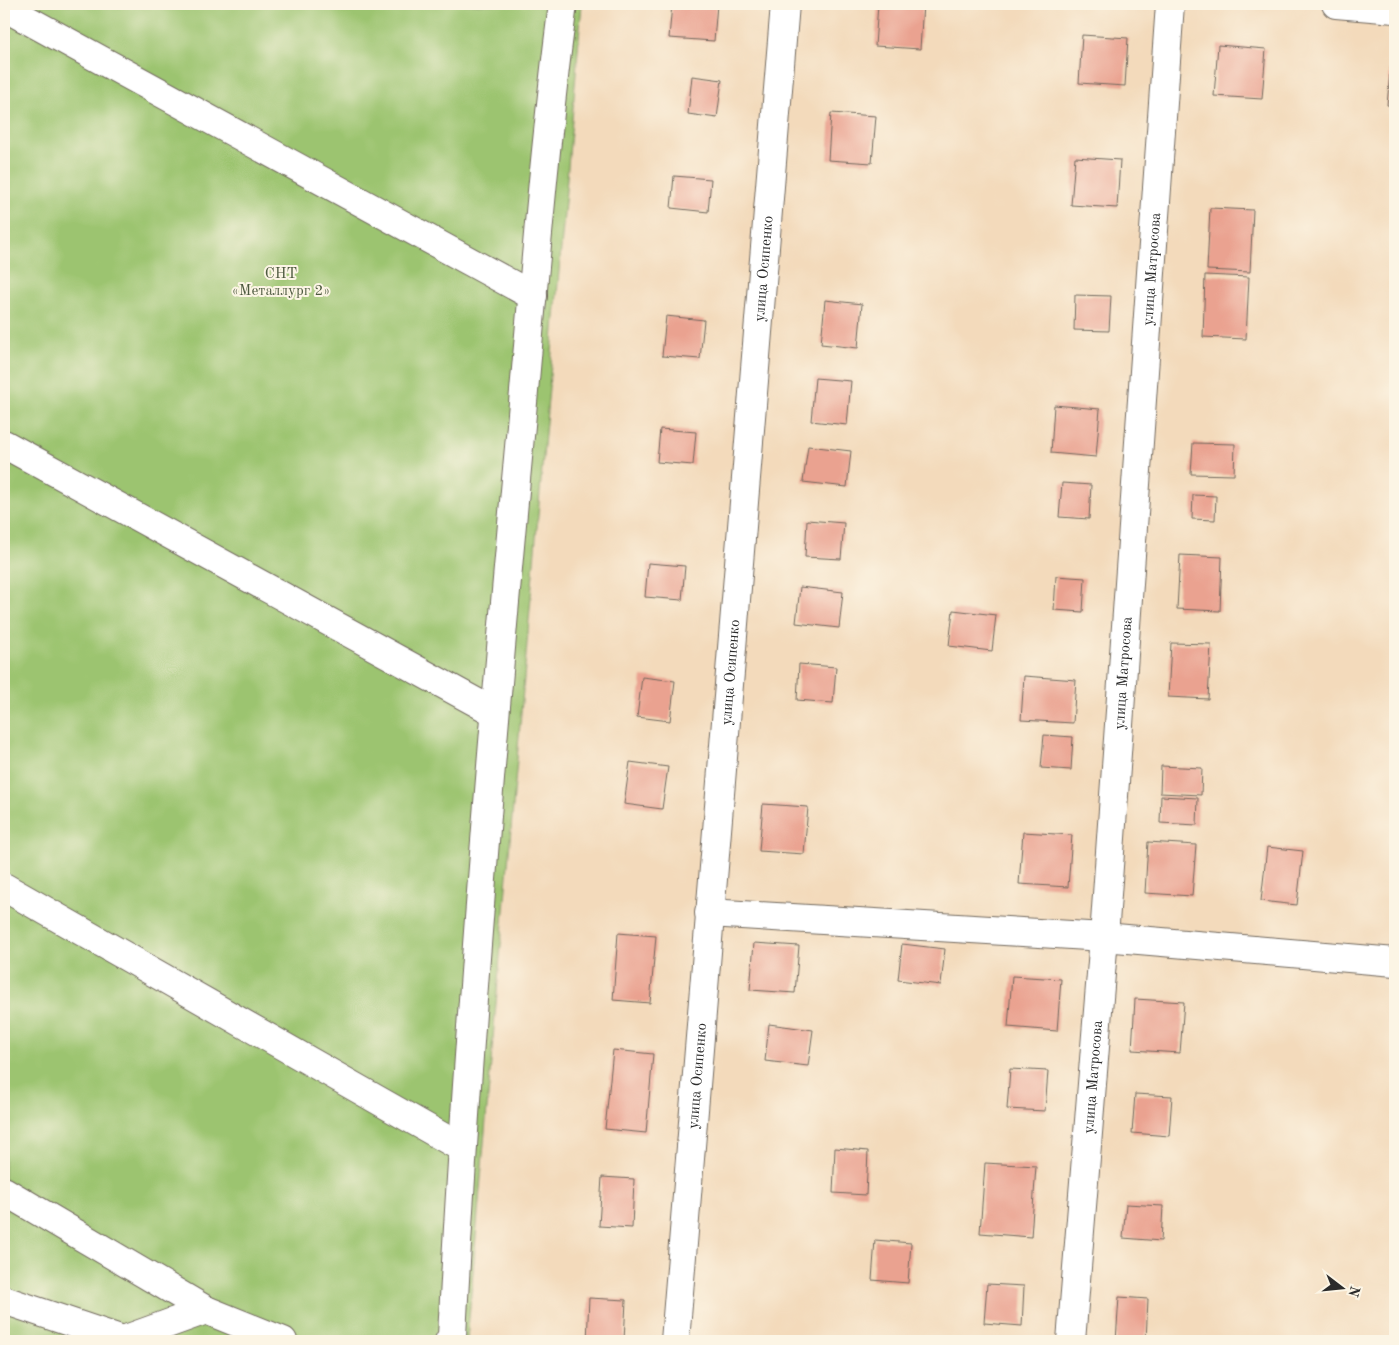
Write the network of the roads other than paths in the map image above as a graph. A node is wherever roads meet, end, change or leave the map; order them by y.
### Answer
1 (562, 4) edge
2 (785, 4) edge
3 (1170, 4) edge
4 (1336, 4) edge
5 (4, 7) edge
6 (1395, 9) edge
7 (533, 296) junction
8 (4, 444) edge
9 (494, 712) junction
10 (4, 887) edge
11 (709, 913) junction
12 (1104, 937) junction
13 (1395, 962) edge
14 (462, 1148) junction
15 (4, 1191) edge
16 (4, 1300) edge
17 (206, 1310) junction
18 (283, 1341) edge
19 (449, 1341) edge
20 (675, 1341) edge
21 (1072, 1341) edge

1 - 7 street
2 - 11 street, улица Осипенко
3 - 12 street, улица Матросова
4 - 6 street
5 - 7 street
7 - 9 street
8 - 9 street
9 - 14 street
10 - 14 street
11 - 12 street
11 - 20 street, улица Осипенко
12 - 13 street
12 - 21 street, улица Матросова
14 - 19 street
15 - 17 street
16 - 17 street
17 - 18 street

